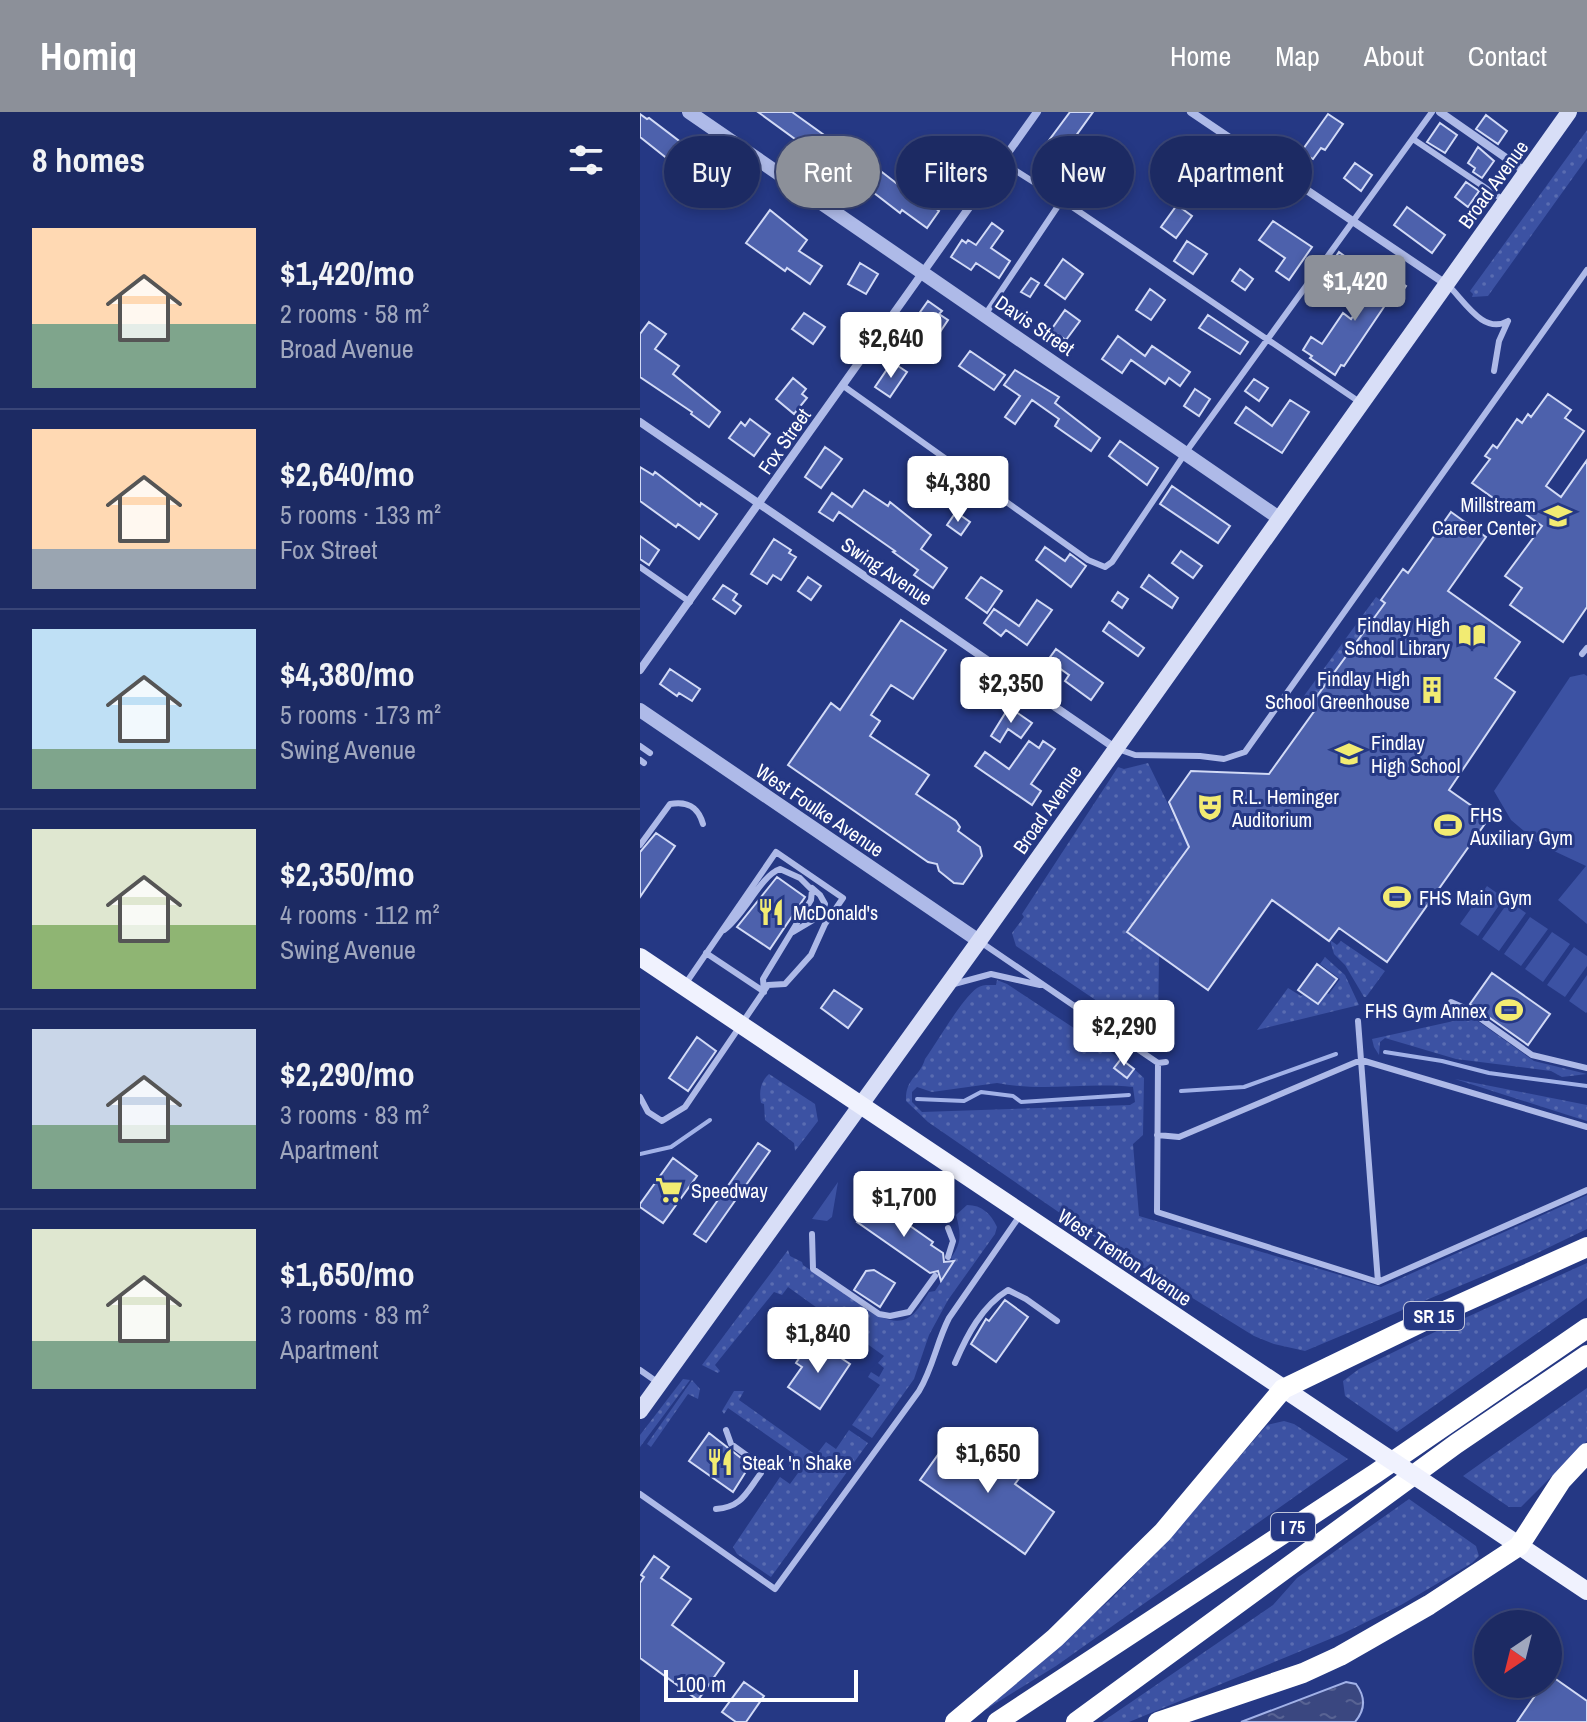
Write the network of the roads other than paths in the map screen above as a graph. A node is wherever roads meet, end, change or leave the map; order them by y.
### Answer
1 (689, 112) edge
2 (1037, 112) edge
3 (1191, 112) edge
4 (1432, 112) edge
5 (1440, 112) edge
6 (1569, 112) edge
7 (1413, 139) junction
8 (1016, 142) edge
9 (1526, 172) junction
10 (1505, 201) junction
11 (970, 208) edge
12 (1057, 208) edge
13 (1074, 208) edge
14 (1354, 222) junction
15 (1587, 270) edge
16 (923, 274) junction
17 (1446, 284) junction
18 (985, 315) junction
19 (1269, 339) junction
20 (1494, 371) dead end
21 (842, 385) junction
22 (1361, 403) junction
23 (640, 422) edge
24 (1186, 452) junction
25 (760, 503) junction
26 (1279, 518) junction
27 (640, 567) edge
28 (690, 602) junction
29 (640, 670) edge
30 (640, 710) edge
31 (640, 746) edge
32 (1115, 748) junction
33 (650, 753) dead end
34 (703, 824) dead end
35 (640, 845) edge
36 (800, 878) junction
37 (790, 933) junction
38 (719, 934) junction
39 (979, 941) junction
40 (706, 953) junction
41 (640, 957) edge
42 (684, 986) junction
43 (946, 986) junction
44 (1044, 986) junction
45 (764, 992) junction
46 (1451, 1002) dead end
47 (1358, 1021) dead end
48 (741, 1025) junction
49 (1361, 1060) junction
50 (1587, 1068) edge
51 (640, 1097) edge
52 (860, 1105) junction
53 (1587, 1127) edge
54 (1157, 1135) junction
55 (1587, 1190) edge
56 (1021, 1214) junction
57 (948, 1228) dead end
58 (812, 1234) dead end
59 (1587, 1247) edge
60 (948, 1257) dead end
61 (935, 1276) dead end
62 (1378, 1282) junction
63 (1057, 1321) dead end
64 (1587, 1328) edge
65 (1587, 1355) edge
66 (955, 1363) dead end
67 (640, 1370) edge
68 (660, 1384) junction
69 (1283, 1389) junction
70 (640, 1411) edge
71 (726, 1430) dead end
72 (1587, 1453) edge
73 (640, 1494) edge
74 (716, 1509) dead end
75 (1519, 1546) junction
76 (1587, 1591) edge
77 (955, 1722) edge
78 (997, 1722) edge
79 (1076, 1722) edge
80 (1158, 1722) edge

1 - 16 street, Davis Street
2 - 8 street, Fox Street
3 - 14 street
4 - 7 lane
5 - 9 street
6 - 9 main road, Broad Avenue
7 - 10 lane
7 - 14 lane
9 - 10 main road, Broad Avenue
10 - 17 main road, Broad Avenue
11 - 16 street, Fox Street
12 - 18 lane
13 - 19 lane
14 - 17 street
14 - 19 lane
15 - 32 lane
16 - 18 street, Davis Street
16 - 21 street, Fox Street
17 - 20 lane
17 - 22 main road, Broad Avenue
18 - 24 street, Davis Street
19 - 22 lane
19 - 24 lane
21 - 24 lane
21 - 25 street, Fox Street
22 - 26 main road, Broad Avenue
23 - 25 street, Swing Avenue
24 - 26 street, Davis Street
25 - 28 street, Fox Street
25 - 32 street, Swing Avenue
26 - 32 main road, Broad Avenue
27 - 28 lane
28 - 29 street, Fox Street
30 - 39 street, West Foulke Avenue
31 - 33 lane
32 - 39 main road, Broad Avenue
34 - 35 lane
36 - 37 lane
36 - 37 lane
36 - 38 lane
37 - 45 lane
38 - 40 lane
38 - 45 lane
39 - 43 main road, Broad Avenue
39 - 44 lane
40 - 42 lane
40 - 45 lane
41 - 42 main road, West Trenton Avenue
42 - 48 main road, West Trenton Avenue
43 - 44 lane
43 - 52 main road, Broad Avenue
44 - 54 lane
45 - 48 lane
46 - 50 lane
47 - 49 lane
48 - 51 lane
48 - 52 main road, West Trenton Avenue
49 - 53 lane
49 - 54 lane
49 - 62 lane
52 - 56 main road, West Trenton Avenue
52 - 68 main road, Broad Avenue
54 - 62 lane
55 - 62 lane
56 - 69 main road, West Trenton Avenue
56 - 73 lane
57 - 60 lane
58 - 61 lane
59 - 69 highway, SR 15
63 - 66 lane
64 - 78 highway, I 75
65 - 79 highway, I 75
67 - 68 lane
68 - 70 main road, Broad Avenue
69 - 75 main road, West Trenton Avenue, bridge
69 - 77 highway
71 - 74 lane
72 - 75 highway
75 - 76 main road, West Trenton Avenue
75 - 80 highway

